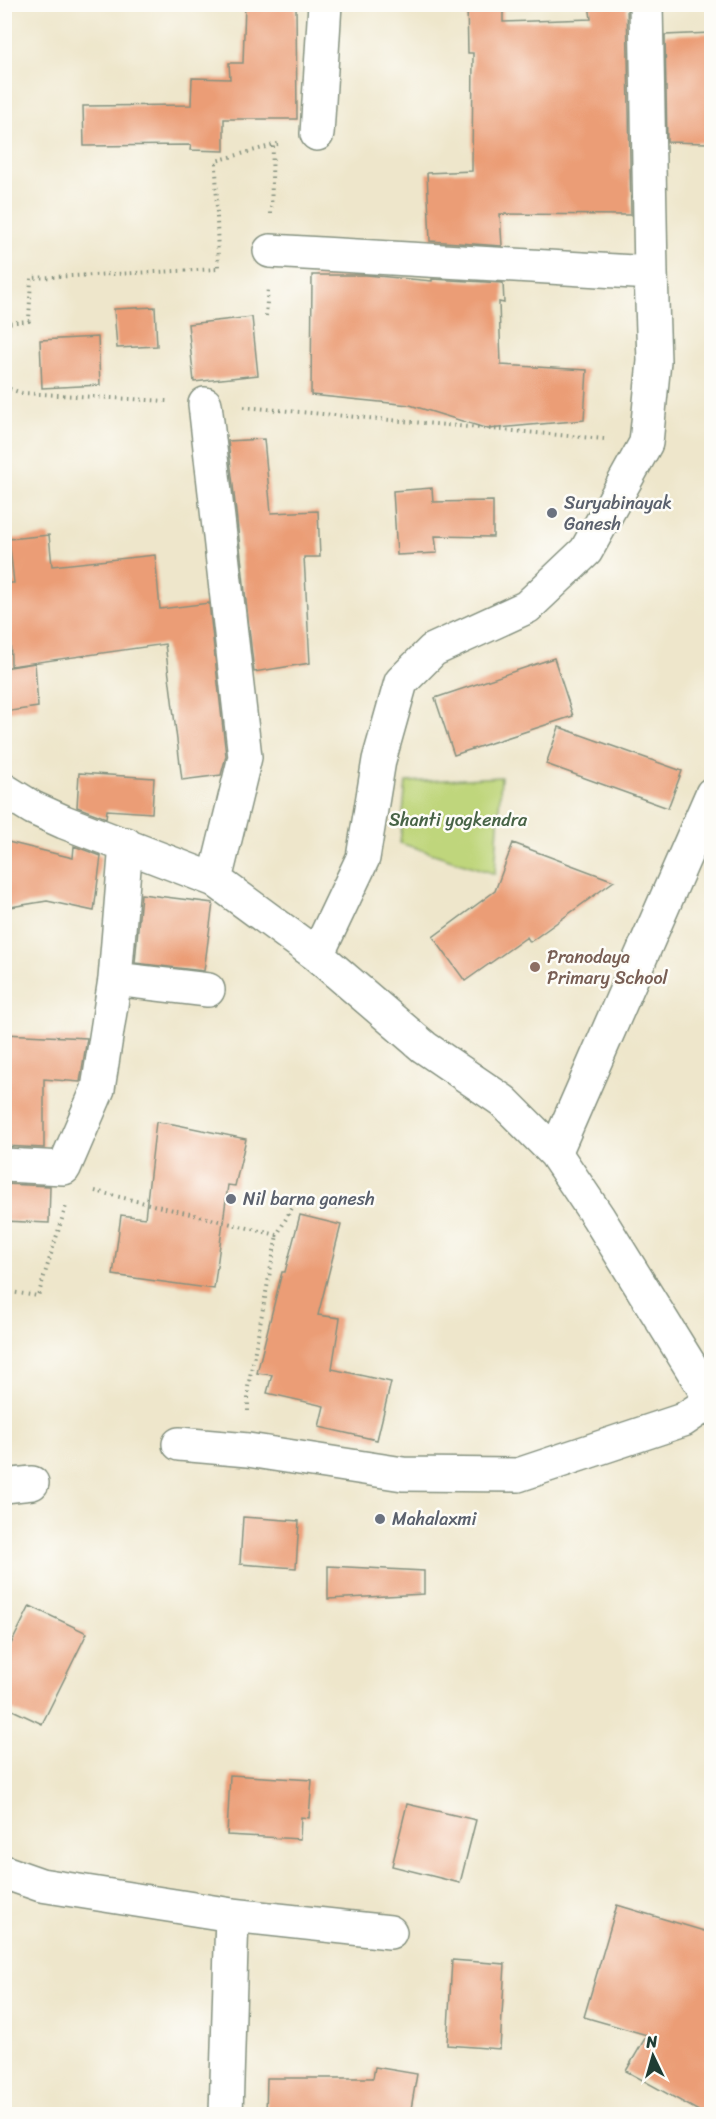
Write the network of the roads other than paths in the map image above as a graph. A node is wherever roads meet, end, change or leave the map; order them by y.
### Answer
1 (325, 4) edge
2 (646, 4) edge
3 (317, 134) road end
4 (270, 251) dead end
5 (651, 273) junction
6 (205, 404) road end
7 (4, 790) edge
8 (710, 802) edge
9 (126, 844) junction
10 (215, 880) junction
11 (317, 955) junction
12 (115, 979) junction
13 (208, 990) dead end
14 (555, 1153) junction
15 (4, 1165) edge
16 (711, 1401) edge
17 (179, 1444) dead end
18 (4, 1872) edge
19 (231, 1915) junction
20 (390, 1932) dead end
21 (226, 2115) edge

1 - 3 street
2 - 5 street
4 - 5 street
5 - 11 street
6 - 10 street
7 - 9 street
8 - 14 street
9 - 10 street
9 - 12 street
10 - 11 street
11 - 14 street
12 - 13 street
12 - 15 street
14 - 16 street
16 - 17 street
18 - 19 street
19 - 20 street
19 - 21 street

